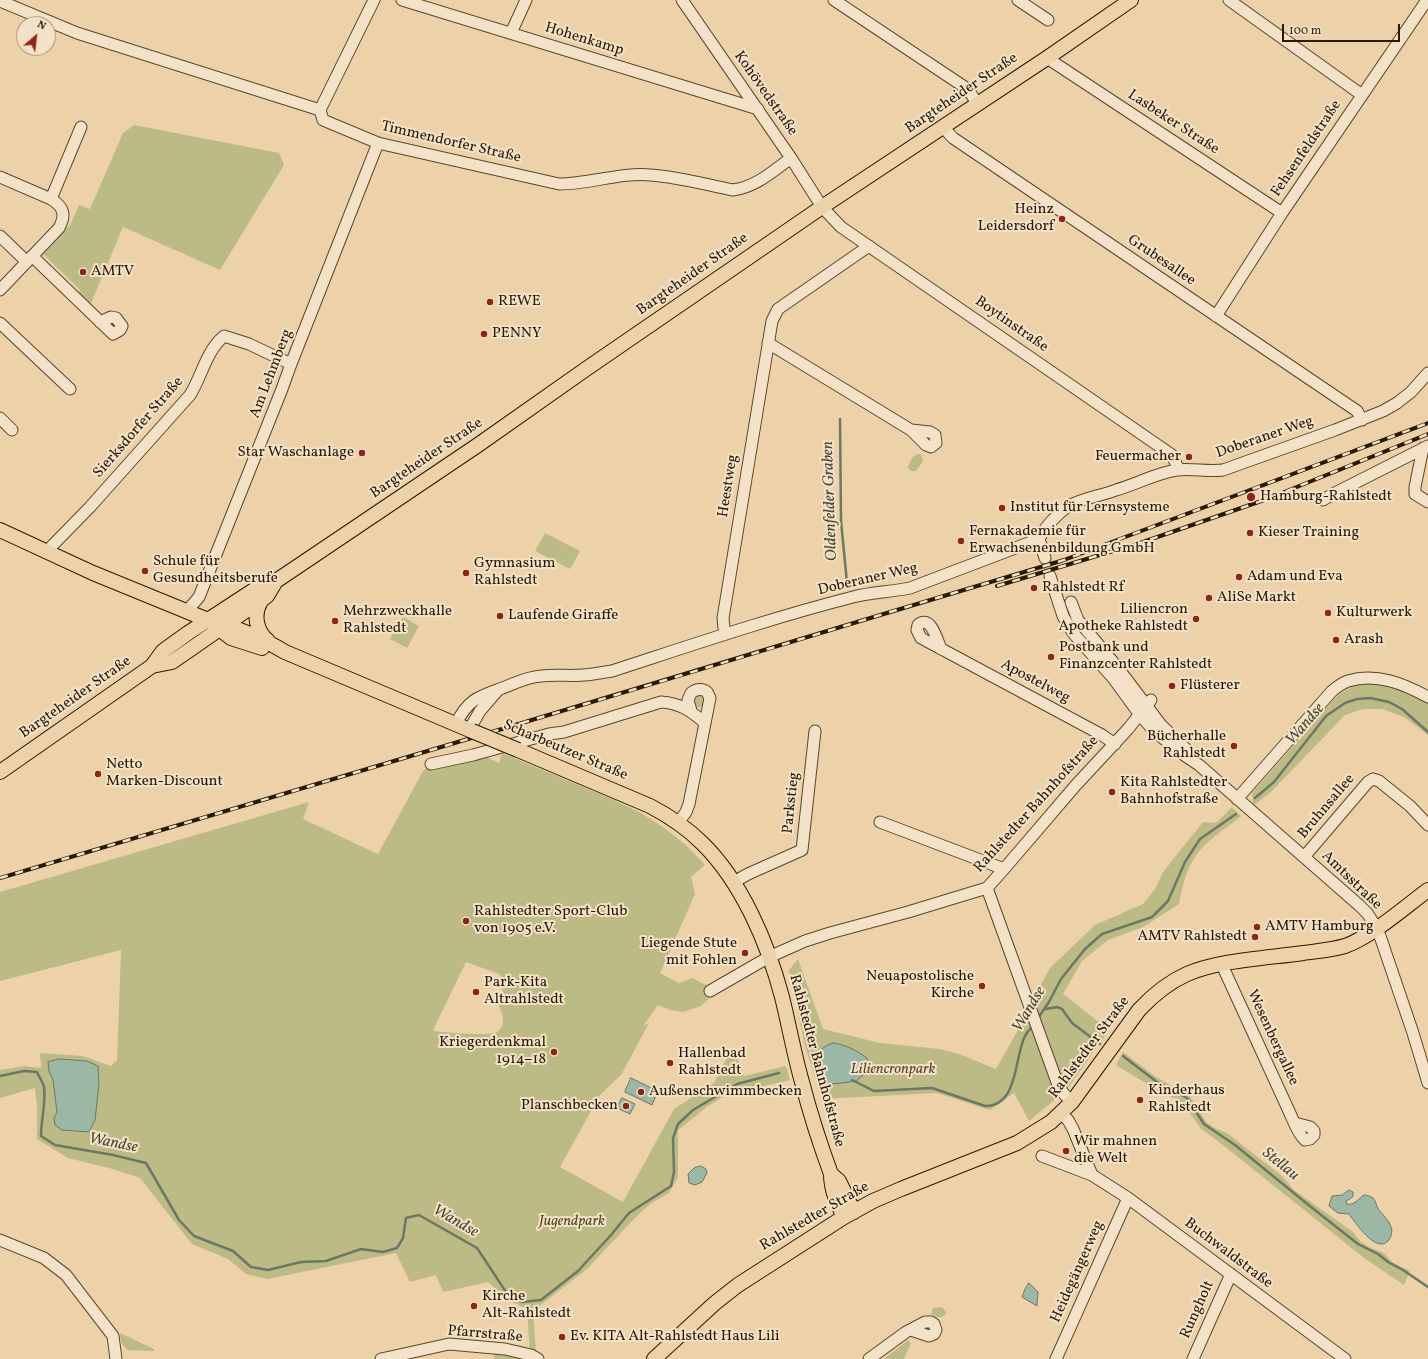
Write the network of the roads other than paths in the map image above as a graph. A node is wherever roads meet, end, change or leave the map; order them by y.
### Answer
1 (374, 0) edge
2 (402, 0) edge
3 (526, 0) edge
4 (682, 0) edge
5 (834, 0) edge
6 (1018, 0) edge
7 (1132, 0) edge
8 (1229, 0) edge
9 (1427, 0) edge
10 (0, 1) edge
11 (1048, 20) dead end
12 (511, 33) junction
13 (1047, 58) junction
14 (1362, 95) junction
15 (977, 103) junction
16 (758, 109) junction
17 (320, 110) junction
18 (82, 127) dead end
19 (943, 127) junction
20 (378, 143) junction
21 (791, 158) junction
22 (0, 177) edge
23 (51, 199) junction
24 (822, 207) junction
25 (1282, 213) junction
26 (0, 236) edge
27 (870, 246) junction
28 (29, 259) junction
29 (0, 290) edge
30 (1216, 316) junction
31 (100, 322) dead end
32 (0, 323) edge
33 (768, 343) junction
34 (291, 364) junction
35 (1428, 373) edge
36 (70, 389) dead end
37 (0, 418) edge
38 (1362, 420) junction
39 (12, 430) dead end
40 (911, 430) dead end
41 (1425, 447) edge
42 (1179, 470) junction
43 (1323, 500) dead end
44 (1428, 502) edge
45 (0, 530) edge
46 (1039, 539) junction
47 (47, 551) junction
48 (1045, 558) tunnel mouth
49 (1050, 576) tunnel mouth
50 (276, 581) junction
51 (261, 601) junction
52 (1071, 602) dead end
53 (187, 611) junction
54 (208, 620) junction
55 (223, 627) junction
56 (726, 634) junction
57 (268, 642) junction
58 (940, 649) dead end
59 (285, 652) junction
60 (152, 666) junction
61 (1112, 667) junction
62 (500, 689) junction
63 (1428, 697) edge
64 (1146, 707) junction
65 (691, 711) junction
66 (705, 723) junction
67 (456, 724) junction
68 (471, 730) junction
69 (815, 731) dead end
70 (1115, 744) junction
71 (431, 764) dead end
72 (0, 772) edge
73 (1237, 799) junction
74 (880, 822) dead end
75 (678, 823) junction
76 (1428, 825) edge
77 (1304, 857) junction
78 (1004, 869) junction
79 (734, 882) junction
80 (987, 888) junction
81 (1428, 890) edge
82 (1377, 928) junction
83 (769, 957) junction
84 (1222, 965) junction
85 (710, 991) dead end
86 (1428, 1083) edge
87 (1072, 1102) junction
88 (1061, 1114) junction
89 (1295, 1123) dead end
90 (1042, 1156) dead end
91 (1092, 1175) junction
92 (1128, 1198) junction
93 (849, 1215) junction
94 (0, 1240) edge
95 (1231, 1274) junction
96 (912, 1330) dead end
97 (1334, 1356) edge
98 (535, 1357) edge
99 (116, 1359) edge
100 (382, 1359) edge
101 (654, 1359) edge
102 (869, 1359) edge
103 (1056, 1359) edge
104 (1193, 1359) edge
105 (1345, 1359) edge

1 - 17 street
2 - 12 street, Hohenkamp
3 - 12 street
4 - 16 street, Kohövedstraße
5 - 15 street
6 - 11 street
7 - 13 main road, Bargteheider Straße
8 - 14 street
9 - 14 street, Fehsenfeldstraße
10 - 17 street
12 - 16 street, Hohenkamp
13 - 15 main road, Bargteheider Straße
13 - 25 street, Lasbeker Straße
14 - 25 street, Fehsenfeldstraße
15 - 19 main road, Bargteheider Straße
16 - 21 street, Kohövedstraße
17 - 20 street, Timmendorfer Straße
18 - 23 street
19 - 24 main road, Bargteheider Straße
19 - 30 street, Grubesallee
20 - 21 street, Timmendorfer Straße
20 - 34 street, Am Lehmberg
21 - 24 street, Kohövedstraße
22 - 23 street
23 - 28 street
24 - 27 street, Boytinstraße
24 - 50 main road, Bargteheider Straße
25 - 30 street, Fehsenfeldstraße
26 - 28 street
27 - 33 street, Heestweg
27 - 42 street, Boytinstraße
28 - 29 street
28 - 31 street
30 - 38 street, Grubesallee
32 - 36 street
33 - 40 street
33 - 56 street, Heestweg
34 - 47 street, Sierksdorfer Straße
34 - 53 street, Am Lehmberg
35 - 38 street, Doberaner Weg
37 - 39 street
38 - 42 street, Doberaner Weg
41 - 43 street
41 - 44 street
42 - 46 street, Doberaner Weg
45 - 47 main road, Scharbeutzer Straße
46 - 48 street
46 - 56 street, Doberaner Weg
47 - 53 main road, Scharbeutzer Straße
49 - 61 street, Amtsstraße
50 - 51 main road, Bargteheider Straße
50 - 54 main road, Bargteheider Straße
51 - 55 main road, Bargteheider Straße
51 - 57 main road
52 - 61 street
53 - 54 main road, Scharbeutzer Straße
54 - 55 main road, Scharbeutzer Straße
54 - 60 main road, Bargteheider Straße
55 - 57 main road, Scharbeutzer Straße
55 - 59 main road, Scharbeutzer Straße
55 - 60 main road, Bargteheider Straße
56 - 62 street, Doberaner Weg
57 - 59 main road, Scharbeutzer Straße
58 - 70 street, Apostelweg
59 - 67 main road, Scharbeutzer Straße
60 - 72 main road, Bargteheider Straße
61 - 64 street, Amtsstraße
62 - 67 street, Doberaner Weg
62 - 68 street, Doberaner Weg
63 - 73 street
64 - 70 street, Rahlstedter Bahnhofstraße
64 - 73 street, Amtsstraße
65 - 66 street
65 - 66 street
65 - 71 street
66 - 75 street
67 - 68 main road, Scharbeutzer Straße
68 - 75 main road, Scharbeutzer Straße, bridge
69 - 79 street, Parkstieg
70 - 78 street, Rahlstedter Bahnhofstraße
73 - 77 street, Amtsstraße
74 - 78 street
75 - 79 main road, Scharbeutzer Straße
76 - 77 street, Bruhnsallee
77 - 82 street, Amtsstraße
78 - 80 street, Rahlstedter Bahnhofstraße
79 - 83 main road, Scharbeutzer Straße
80 - 83 street, Rahlstedter Bahnhofstraße
80 - 87 street
81 - 82 main road, Rahlstedter Straße
82 - 84 main road, Rahlstedter Straße
82 - 86 street, Amtsstraße
83 - 85 street, Rahlstedter Bahnhofstraße
83 - 93 main road, Rahlstedter Bahnhofstraße
84 - 87 main road, Rahlstedter Straße
84 - 89 street, Wesenbergallee
87 - 88 main road, Rahlstedter Straße
88 - 91 street
88 - 93 main road, Rahlstedter Straße
90 - 91 street, Buchwaldstraße
91 - 92 street, Buchwaldstraße
92 - 95 street, Buchwaldstraße
92 - 103 street, Heidegängerweg
93 - 101 main road, Rahlstedter Straße
94 - 99 street
95 - 97 street, Buchwaldstraße
95 - 104 street, Rungholt
96 - 102 street
97 - 105 street, Buchwaldstraße
98 - 100 street, Pfarrstraße

